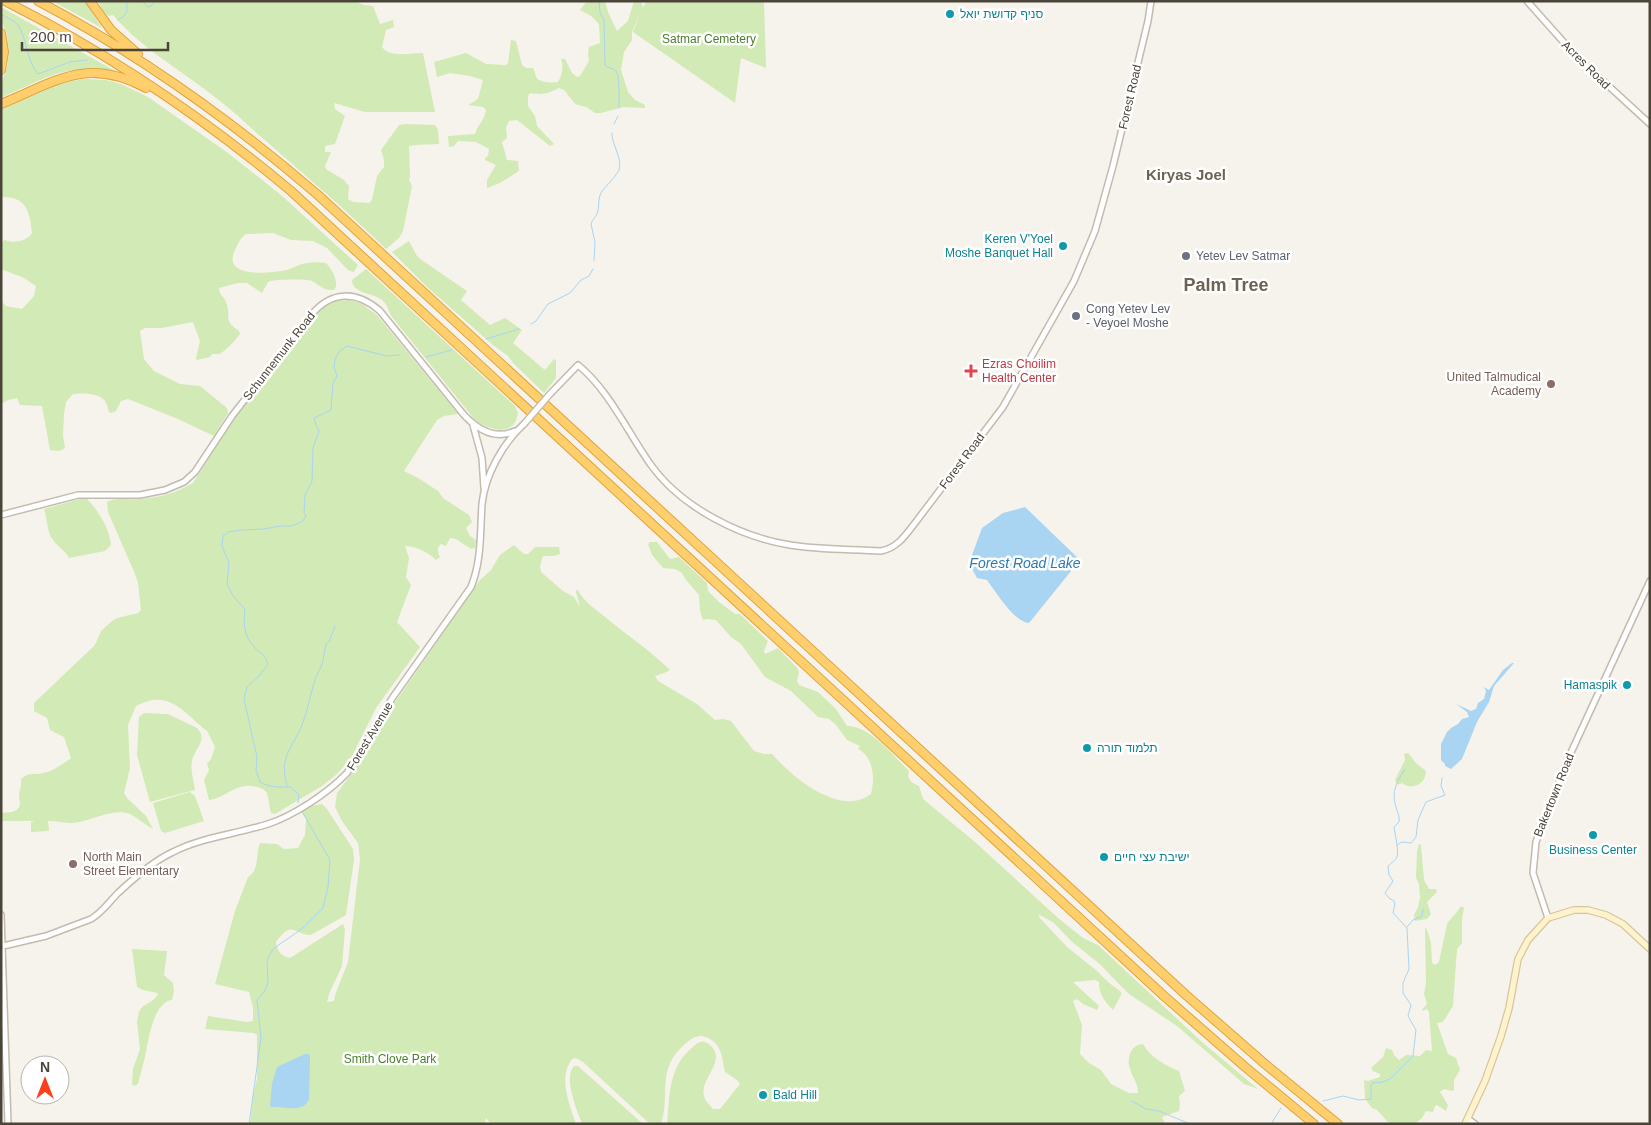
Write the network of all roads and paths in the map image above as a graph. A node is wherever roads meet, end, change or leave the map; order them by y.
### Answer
1 (5, 1) edge
2 (38, 1) edge
3 (90, 1) edge
4 (1151, 1) edge
5 (1527, 1) edge
6 (1, 33) edge
7 (1, 70) edge
8 (179, 86) junction
9 (1, 104) edge
10 (1650, 124) edge
11 (207, 125) junction
12 (578, 364) joint
13 (473, 425) junction
14 (517, 430) junction
15 (483, 496) junction
16 (1, 515) edge
17 (1650, 581) edge
18 (1, 915) edge
19 (1548, 918) junction
20 (3, 946) junction
21 (1650, 949) edge
22 (1466, 1121) edge
23 (8, 1124) edge
24 (1314, 1124) edge
25 (1338, 1124) edge
26 (1475, 1124) edge

1 - 11 highway
2 - 8 highway
3 - 8 highway
4 - 12 street, Forest Road
5 - 10 street, Acres Road
6 - 7 highway
8 - 25 highway
9 - 11 highway
11 - 24 highway
12 - 14 street, Forest Avenue, bridge
13 - 14 street, Schunnemunk Road
13 - 15 street, Schunnemunk Road
13 - 16 street, Schunnemunk Road
14 - 15 street, Forest Avenue
15 - 20 street, Forest Avenue
17 - 19 street, Bakertown Road
18 - 20 street
19 - 21 main road
19 - 22 main road
20 - 23 street
22 - 26 street

